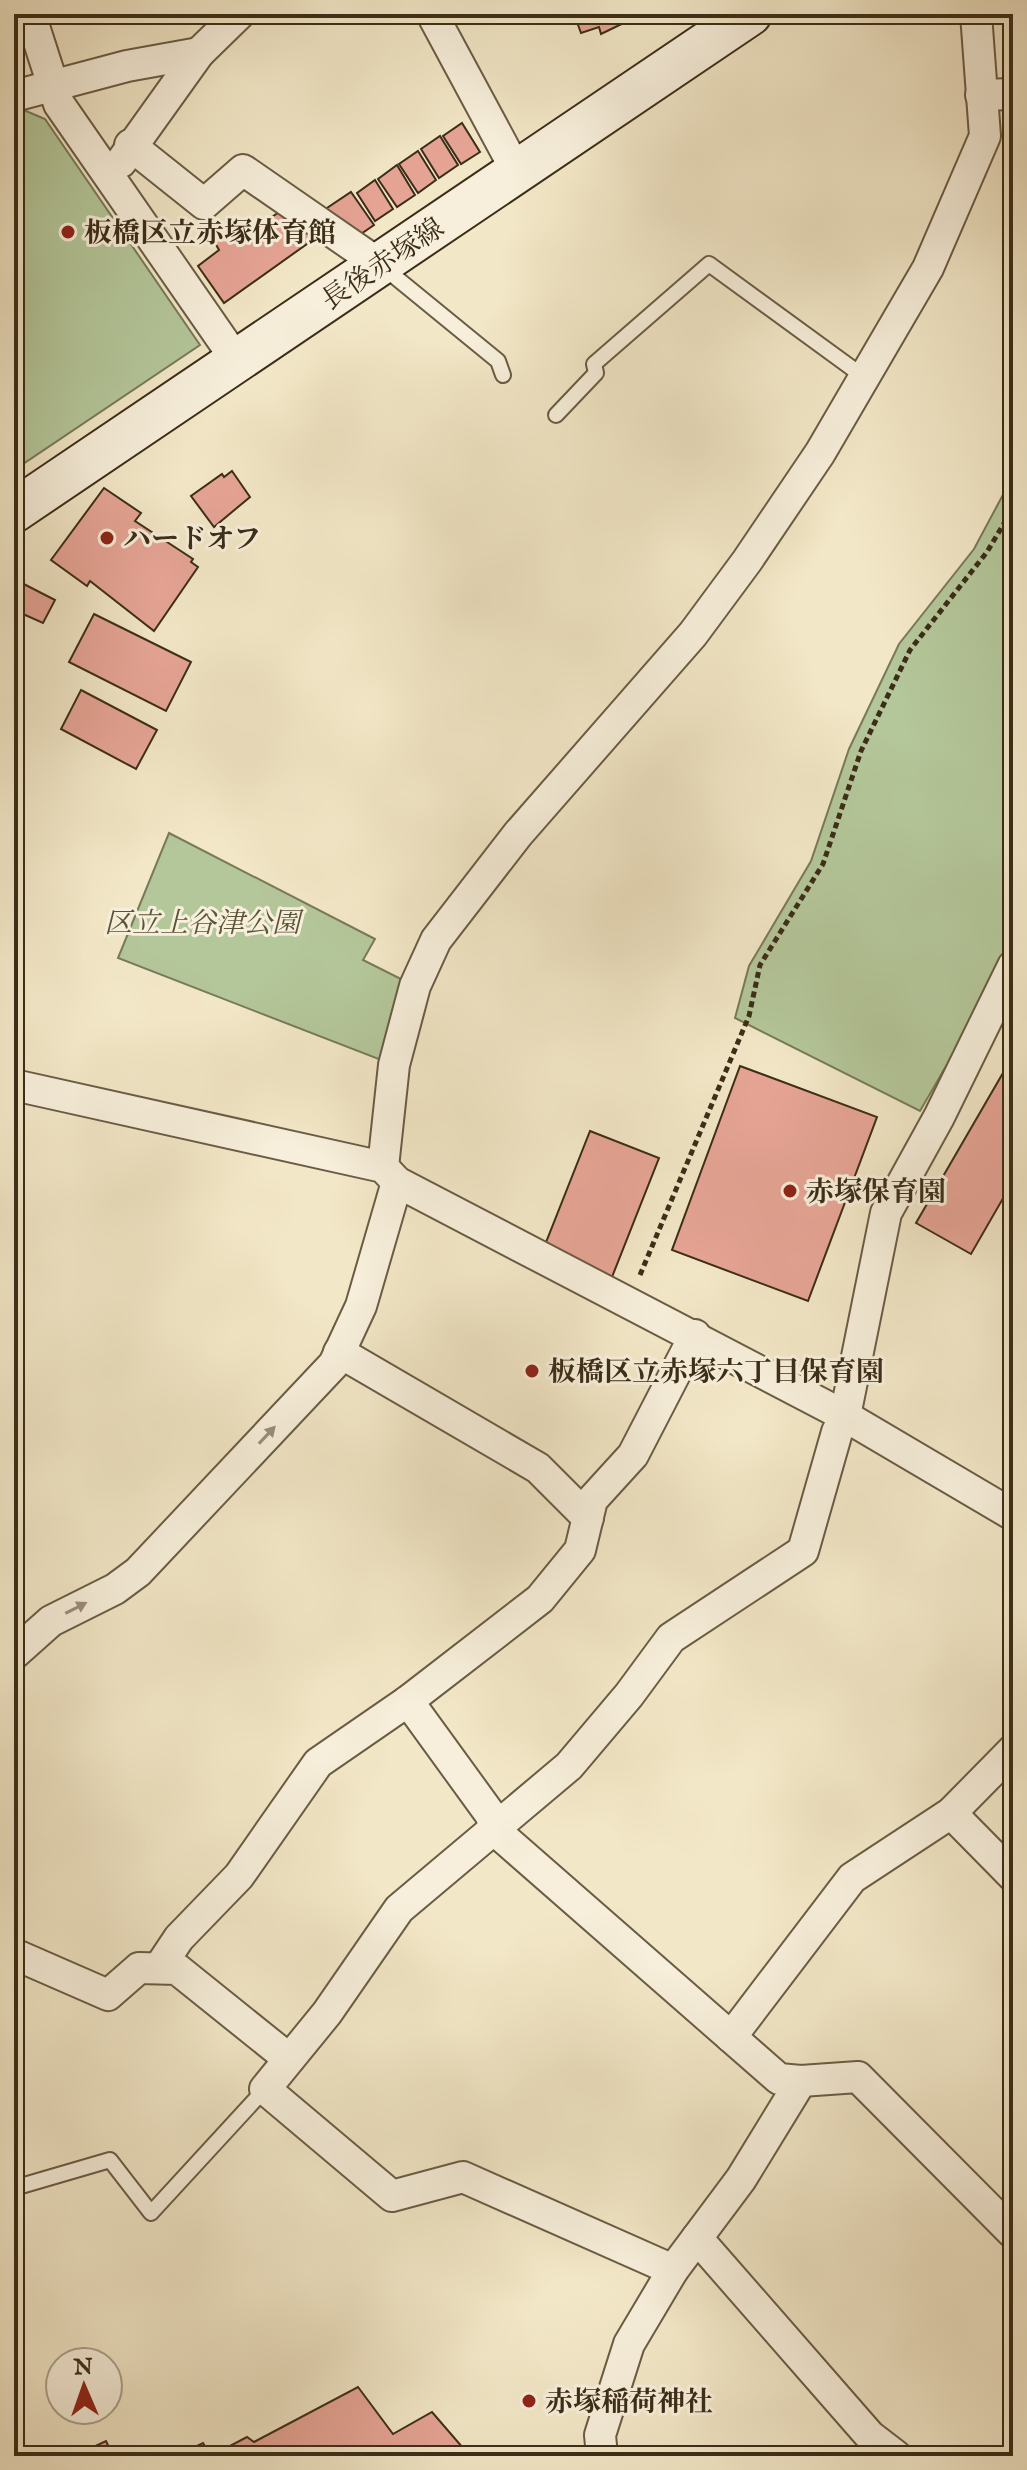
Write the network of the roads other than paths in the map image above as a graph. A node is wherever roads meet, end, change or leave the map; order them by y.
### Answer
1 (30, 14) edge
2 (239, 14) edge
3 (432, 14) edge
4 (750, 14) edge
5 (976, 14) edge
6 (199, 53) junction
7 (53, 87) junction
8 (1013, 94) edge
9 (981, 95) junction
10 (14, 96) edge
11 (130, 145) junction
12 (517, 172) junction
13 (111, 178) junction
14 (379, 264) junction
15 (237, 361) junction
16 (503, 375) dead end
17 (864, 377) junction
18 (556, 415) dead end
19 (14, 511) edge
20 (1011, 980) edge
21 (14, 1085) edge
22 (390, 1174) junction
23 (695, 1335) junction
24 (339, 1352) junction
25 (845, 1416) junction
26 (1013, 1515) edge
27 (588, 1518) junction
28 (14, 1654) edge
29 (408, 1701) junction
30 (1013, 1750) edge
31 (951, 1813) junction
32 (495, 1825) junction
33 (1013, 1876) edge
34 (14, 1954) edge
35 (159, 1968) junction
36 (731, 2037) junction
37 (289, 2059) junction
38 (801, 2081) junction
39 (265, 2089) junction
40 (14, 2188) edge
41 (1013, 2233) edge
42 (697, 2238) junction
43 (673, 2270) junction
44 (602, 2456) edge
45 (896, 2456) edge

1 - 7 street
2 - 6 street
3 - 12 street
4 - 12 main road, 長後赤塚線
5 - 9 street
6 - 7 street
6 - 11 street
7 - 10 street
7 - 13 street
8 - 9 street
9 - 17 street
11 - 13 street
11 - 14 street
12 - 14 main road, 長後赤塚線
13 - 15 street
14 - 15 main road, 長後赤塚線
14 - 16 lane
15 - 19 main road, 長後赤塚線
17 - 18 lane
17 - 22 street
20 - 25 street
21 - 22 street
22 - 23 street
22 - 24 street
23 - 25 street
23 - 27 street
24 - 27 street
28 -> 24 street
25 - 26 street
25 - 32 street
27 - 29 street
29 - 32 street
29 - 35 street
30 - 31 street
31 - 33 street
31 - 36 street
32 - 36 street
32 - 37 street
34 - 35 street
35 - 37 street
36 - 38 street
37 - 39 street
38 - 41 street
38 - 42 street
39 - 40 lane
39 - 43 street
42 - 43 street
42 - 45 street
43 - 44 street

